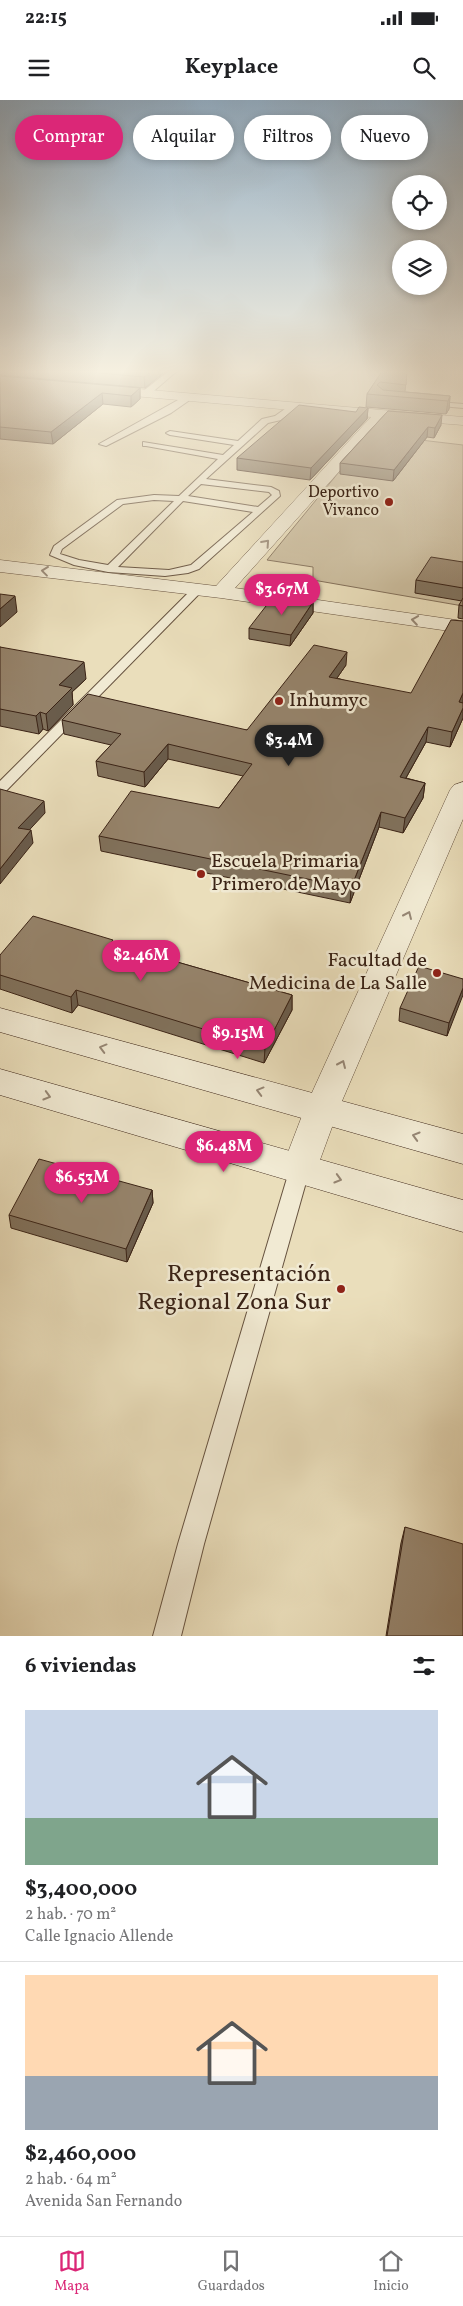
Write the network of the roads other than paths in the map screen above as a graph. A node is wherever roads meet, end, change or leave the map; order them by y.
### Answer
1 (108, 442) edge
2 (226, 442) edge
3 (243, 442) edge
4 (357, 442) edge
5 (103, 444) dead end
6 (146, 444) dead end
7 (241, 444) junction
8 (226, 458) junction
9 (199, 481) junction
10 (181, 499) junction
11 (260, 510) junction
12 (0, 566) edge
13 (111, 568) junction
14 (198, 589) junction
15 (221, 592) junction
16 (463, 627) edge
17 (0, 789) edge
18 (463, 790) edge
19 (0, 1020) edge
20 (0, 1082) edge
21 (322, 1108) junction
22 (463, 1149) edge
23 (300, 1168) junction
24 (463, 1216) edge
25 (167, 1636) edge

1 - 5 lane
2 - 7 lane
3 - 7 lane
15 -> 4 street
6 - 8 lane
7 - 8 lane
8 - 9 lane
9 - 10 lane
9 - 11 lane
10 - 11 lane
10 - 13 lane
10 - 13 lane
11 - 13 lane
14 -> 12 street
14 - 15 street
14 - 17 lane
16 -> 15 street
21 -> 18 street
21 -> 19 street
20 -> 23 street
22 -> 21 street
21 - 23 street
23 -> 24 street
23 - 25 lane

